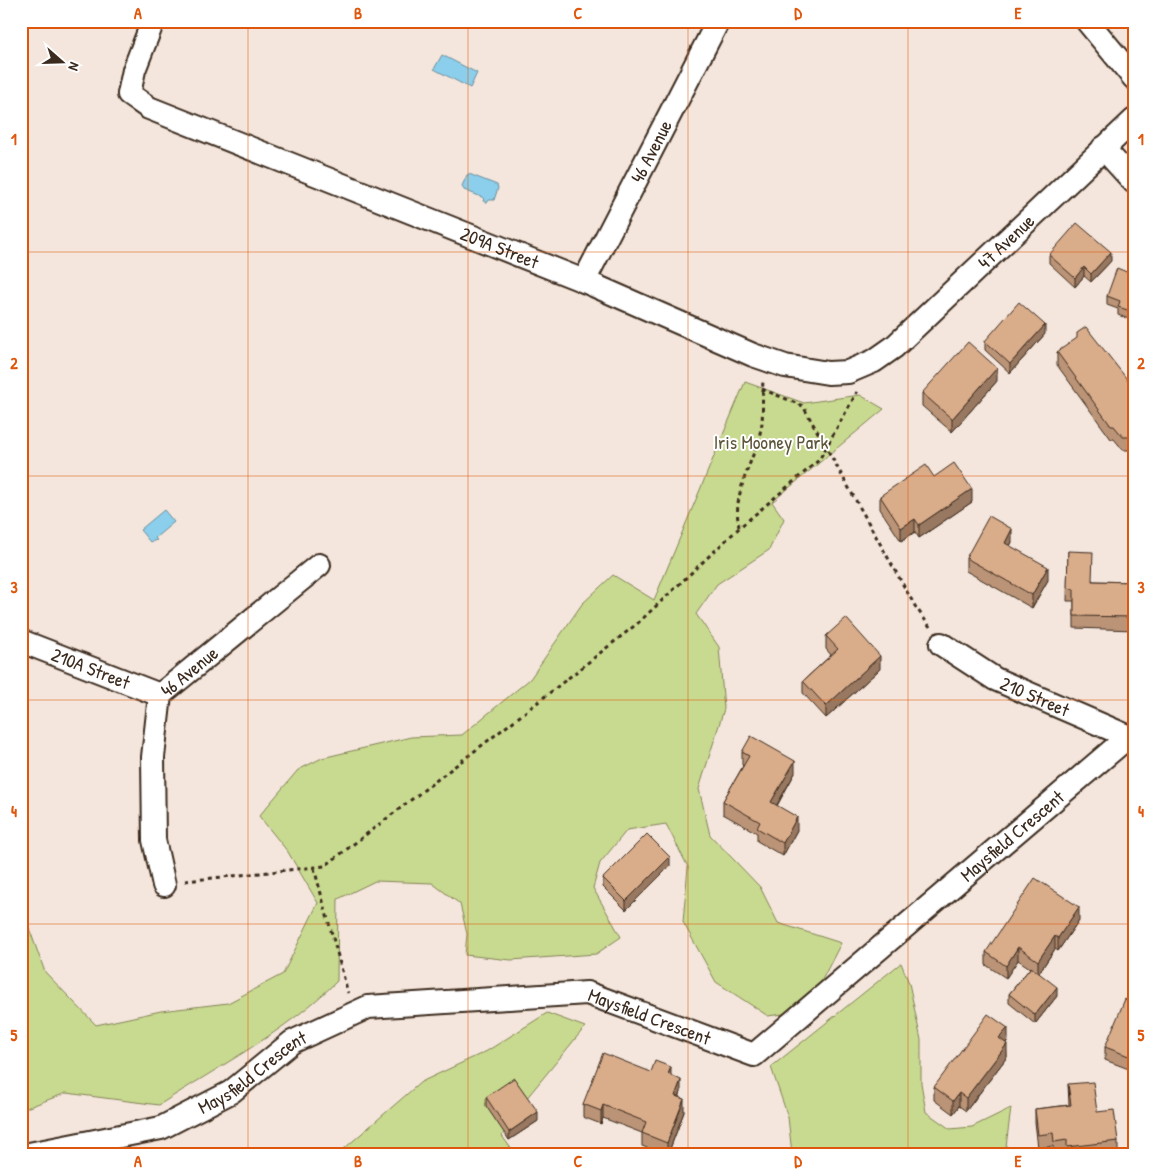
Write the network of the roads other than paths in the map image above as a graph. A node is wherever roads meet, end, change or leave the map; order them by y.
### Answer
1 (153, 21) edge
2 (718, 21) edge
3 (1087, 21) edge
4 (1134, 78) edge
5 (1134, 120) edge
6 (1103, 148) junction
7 (1134, 182) edge
8 (584, 281) junction
9 (874, 361) joint
10 (319, 565) dead end
11 (21, 641) edge
12 (941, 644) road end
13 (160, 695) junction
14 (1131, 738) edge
15 (164, 885) road end
16 (29, 1154) edge

1 - 8 street, 209A Street
2 - 8 street, 46 Avenue
3 - 4 street
5 - 6 street, 47 Avenue
6 - 7 street
6 - 9 street, 47 Avenue
8 - 9 street, 209A Street
10 - 13 street, 46 Avenue
11 - 13 street, 210A Street
12 - 14 street, 210 Street
13 - 15 street, 46 Avenue
14 - 16 street, Maysfield Crescent

